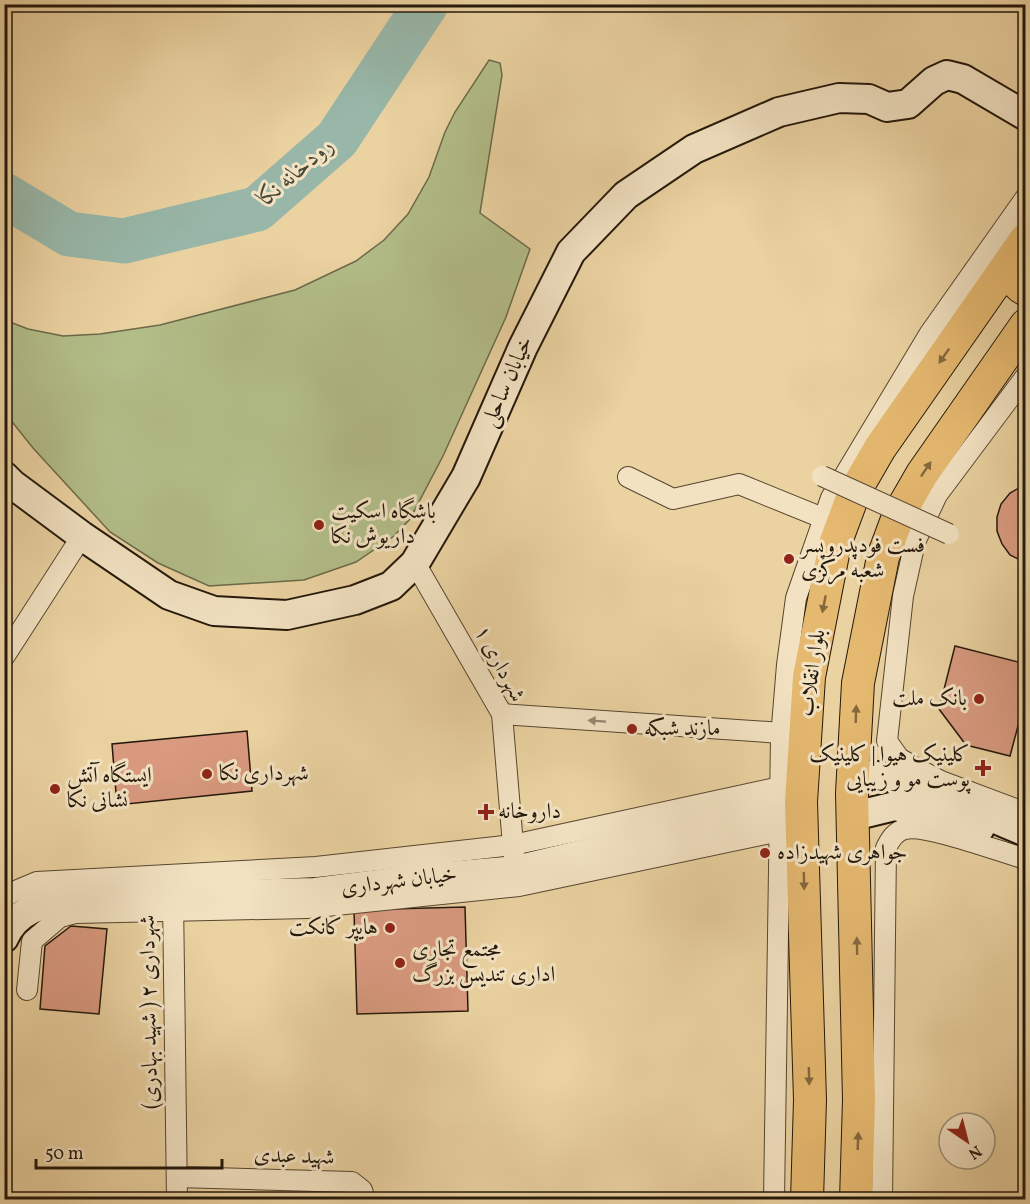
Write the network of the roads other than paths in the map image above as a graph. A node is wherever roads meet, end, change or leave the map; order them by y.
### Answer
1 (1026, 116) edge
2 (1026, 197) edge
3 (1019, 249) edge
4 (1026, 290) edge
5 (965, 326) junction
6 (1019, 335) edge
7 (1026, 376) edge
8 (4, 476) edge
9 (822, 476) dead end
10 (628, 477) dead end
11 (833, 522) junction
12 (949, 534) dead end
13 (82, 536) junction
14 (415, 563) junction
15 (4, 657) edge
16 (502, 714) junction
17 (782, 733) junction
18 (853, 794) junction
19 (785, 807) junction
20 (1026, 813) edge
21 (1026, 832) edge
22 (1026, 840) edge
23 (514, 857) junction
24 (1026, 860) edge
25 (4, 898) edge
26 (173, 903) junction
27 (6, 932) edge
28 (27, 990) dead end
29 (177, 1177) junction
30 (177, 1200) edge
31 (365, 1200) edge
32 (774, 1200) edge
33 (807, 1200) edge
34 (856, 1200) edge
35 (882, 1200) edge

1 - 14 street, خیابان ساحلی
2 - 11 street
3 - 4 main road
3 - 5 main road, بلوار انقلاب
5 - 6 main road
5 -> 11 main road, بلوار انقلاب
18 -> 6 main road, بلوار انقلاب
7 - 20 street
8 - 13 street, خیابان ساحلی
9 - 12 street, bridge
10 - 11 street
11 - 17 street
11 -> 19 main road, بلوار انقلاب
13 - 14 street, خیابان ساحلی
13 - 15 street
14 - 16 street, شهرداری ۱
17 -> 16 street
16 - 23 street, شهرداری ۱
17 - 19 street
18 - 19 main road
18 - 21 street
18 - 22 street
34 -> 18 main road, بلوار انقلاب
19 - 23 street, خیابان شهرداری
19 - 26 street
19 - 32 street
19 -> 33 main road, بلوار انقلاب
23 - 25 street
23 - 26 street, خیابان شهرداری
24 - 35 street
26 - 27 street, خیابان شهرداری
26 - 28 street
26 - 29 street, شهرداری ۲ ( شهید بهادری)
29 - 30 street, شهرداری ۲ ( شهید بهادری)
29 - 31 street, شهید عبدی

